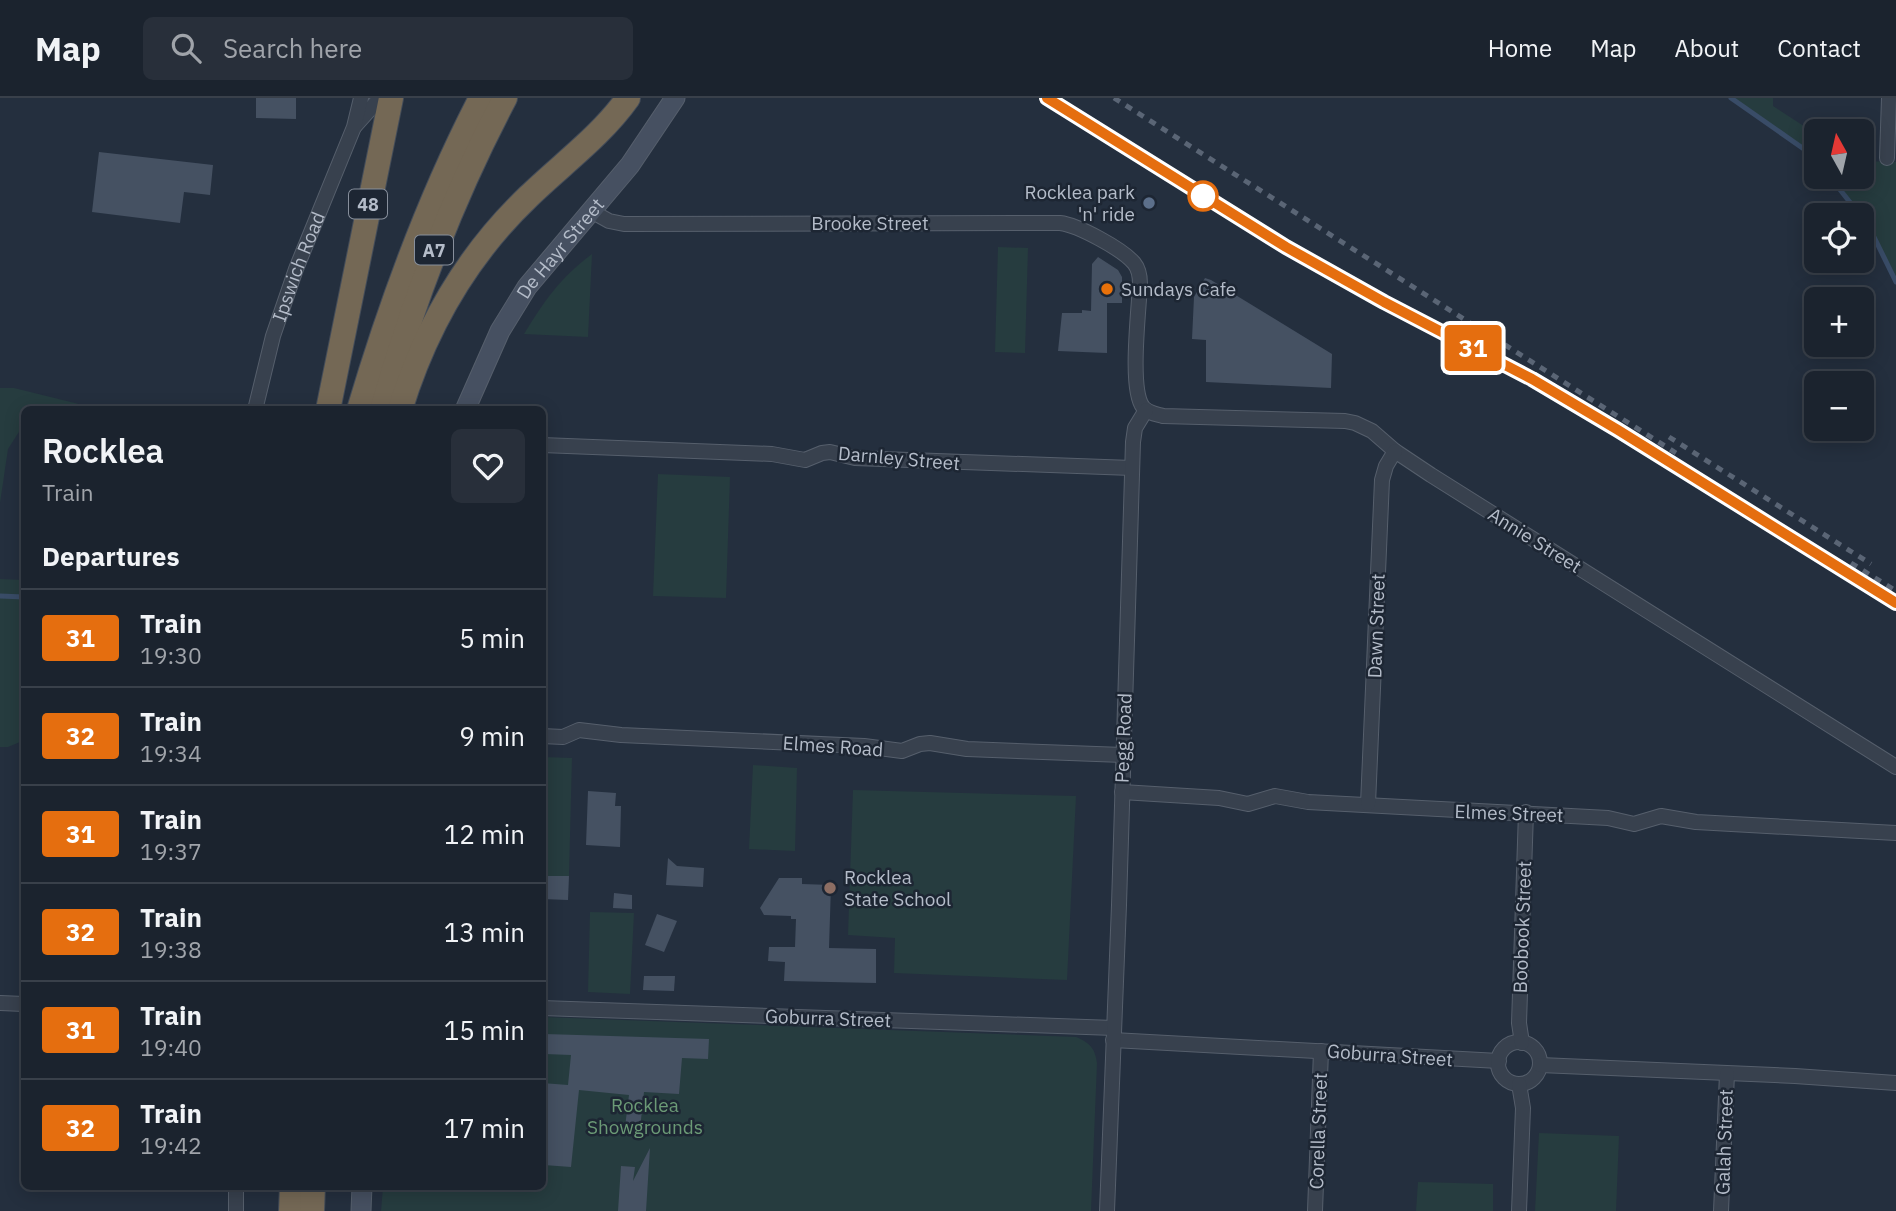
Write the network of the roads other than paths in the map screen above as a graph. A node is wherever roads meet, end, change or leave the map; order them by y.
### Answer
1 (361, 98) edge
2 (380, 98) edge
3 (391, 98) edge
4 (481, 98) edge
5 (505, 98) edge
6 (628, 98) edge
7 (675, 98) edge
8 (1889, 98) edge
9 (354, 127) junction
10 (1887, 158) dead end
11 (591, 211) junction
12 (256, 406) edge
13 (329, 406) edge
14 (360, 406) edge
15 (383, 406) edge
16 (401, 406) edge
17 (467, 406) edge
18 (1146, 410) junction
19 (546, 445) edge
20 (1395, 451) junction
21 (1132, 468) junction
22 (546, 736) edge
23 (1123, 755) junction
24 (1896, 767) edge
25 (1122, 792) junction
26 (1368, 804) junction
27 (1526, 812) junction
28 (1896, 833) edge
29 (0, 1003) edge
30 (21, 1004) edge
31 (546, 1008) edge
32 (1113, 1034) junction
33 (1522, 1043) junction
34 (1321, 1051) junction
35 (1499, 1060) junction
36 (1540, 1065) junction
37 (1727, 1074) junction
38 (1896, 1083) edge
39 (1519, 1084) junction
40 (236, 1190) edge
41 (292, 1190) edge
42 (313, 1190) edge
43 (362, 1190) edge
44 (236, 1211) edge
45 (291, 1211) edge
46 (312, 1211) edge
47 (361, 1211) edge
48 (1107, 1211) edge
49 (1315, 1211) edge
50 (1519, 1211) edge
51 (1721, 1211) edge

1 - 9 street, Ipswich Road
2 - 9 street, Ipswich Road
3 - 13 highway, 48
4 - 14 highway, A7
5 - 15 highway, A7
6 - 16 highway
7 - 11 street, De Hayr Street
8 - 10 street
9 - 12 street, Ipswich Road
11 - 17 street, De Hayr Street
11 - 18 street, Brooke Street
18 - 20 street, Annie Street
18 - 21 street, Pegg Road
19 - 21 street, Darnley Street
20 - 24 street, Annie Street
20 - 26 street, Dawn Street
21 - 23 street, Pegg Road
22 - 23 street, Elmes Road
23 - 25 street, Pegg Road
25 - 26 street, Elmes Street
25 - 32 street, Pegg Road
26 - 27 street, Elmes Street
27 - 28 street, Elmes Street
27 - 33 street, Boobook Street
29 - 30 street
31 - 32 street, Goburra Street
32 - 34 street, Goburra Street
32 - 48 street, Pegg Road
33 - 35 street
33 - 36 street
34 - 35 street, Goburra Street
34 - 49 street, Corella Street
35 - 39 street
36 - 37 street
36 - 39 street
37 - 38 street
37 - 51 street, Galah Street
39 - 50 street
40 - 44 street
41 - 45 highway
42 - 46 highway
43 - 47 street

